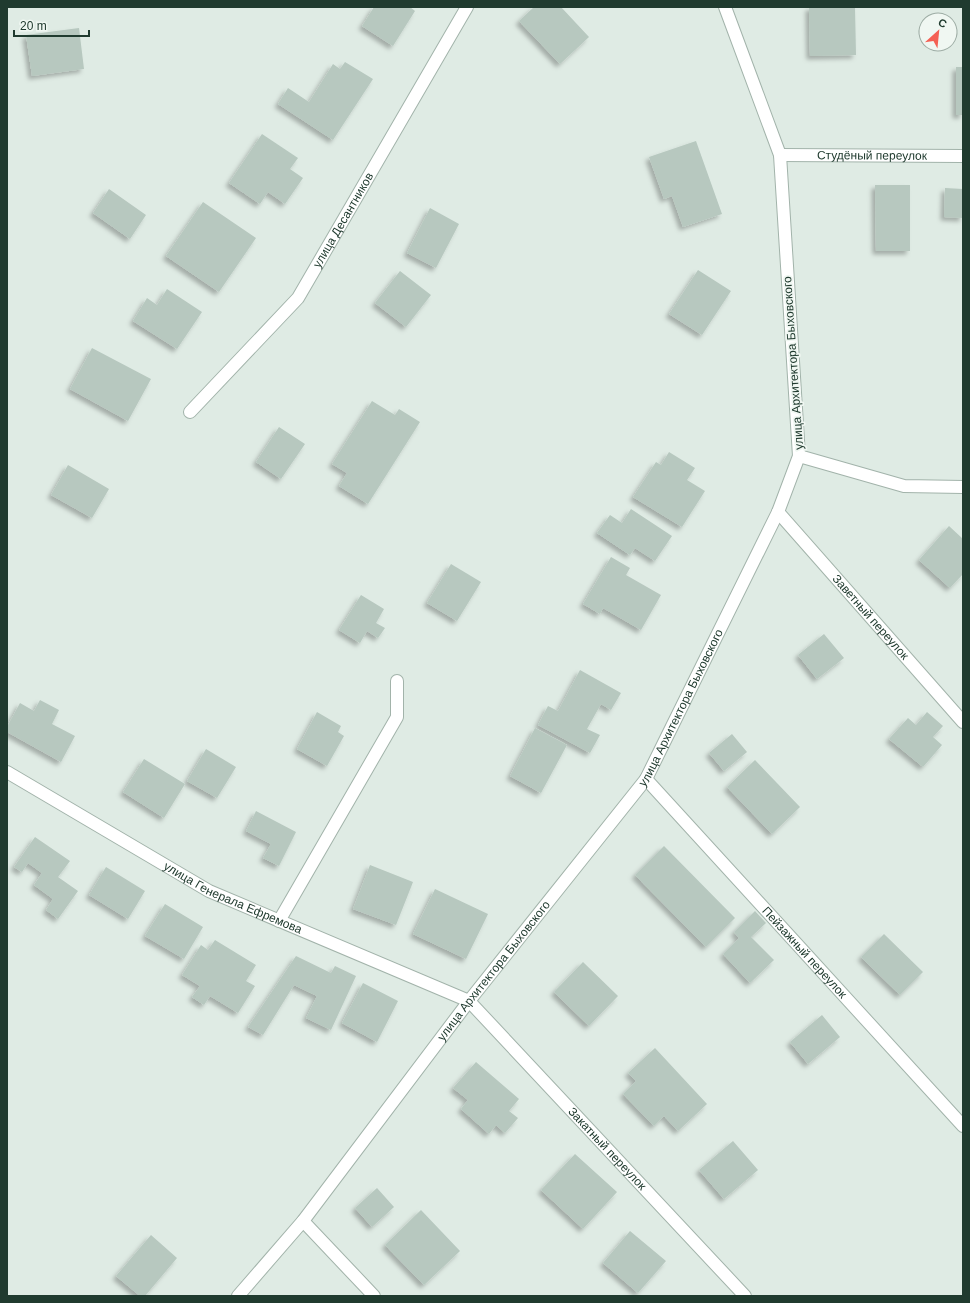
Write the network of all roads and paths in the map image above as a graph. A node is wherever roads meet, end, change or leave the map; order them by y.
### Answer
1 (467, 7) edge
2 (725, 7) edge
3 (780, 155) junction
4 (963, 156) edge
5 (190, 412) dead end
6 (799, 456) junction
7 (963, 487) edge
8 (778, 512) junction
9 (397, 681) dead end
10 (963, 722) edge
11 (7, 772) edge
12 (646, 779) junction
13 (279, 921) junction
14 (469, 1000) junction
15 (963, 1126) edge
16 (303, 1221) junction
17 (238, 1296) edge
18 (374, 1296) edge
19 (745, 1296) edge

1 - 5 street, улица Десантников
2 - 3 street, улица Архитектора Быховского
3 - 4 street, Студёный переулок
3 - 6 street, улица Архитектора Быховского
6 - 7 street
6 - 8 street, улица Архитектора Быховского
8 - 10 street, Заветный переулок
8 - 12 street, улица Архитектора Быховского
9 - 13 street
11 - 13 street, улица Генерала Ефремова
12 - 14 street, улица Архитектора Быховского
12 - 15 street, Пейзажный переулок
13 - 14 street, улица Генерала Ефремова
14 - 16 street, улица Архитектора Быховского
14 - 19 street, Закатный переулок
16 - 17 street, улица Архитектора Быховского
16 - 18 street

